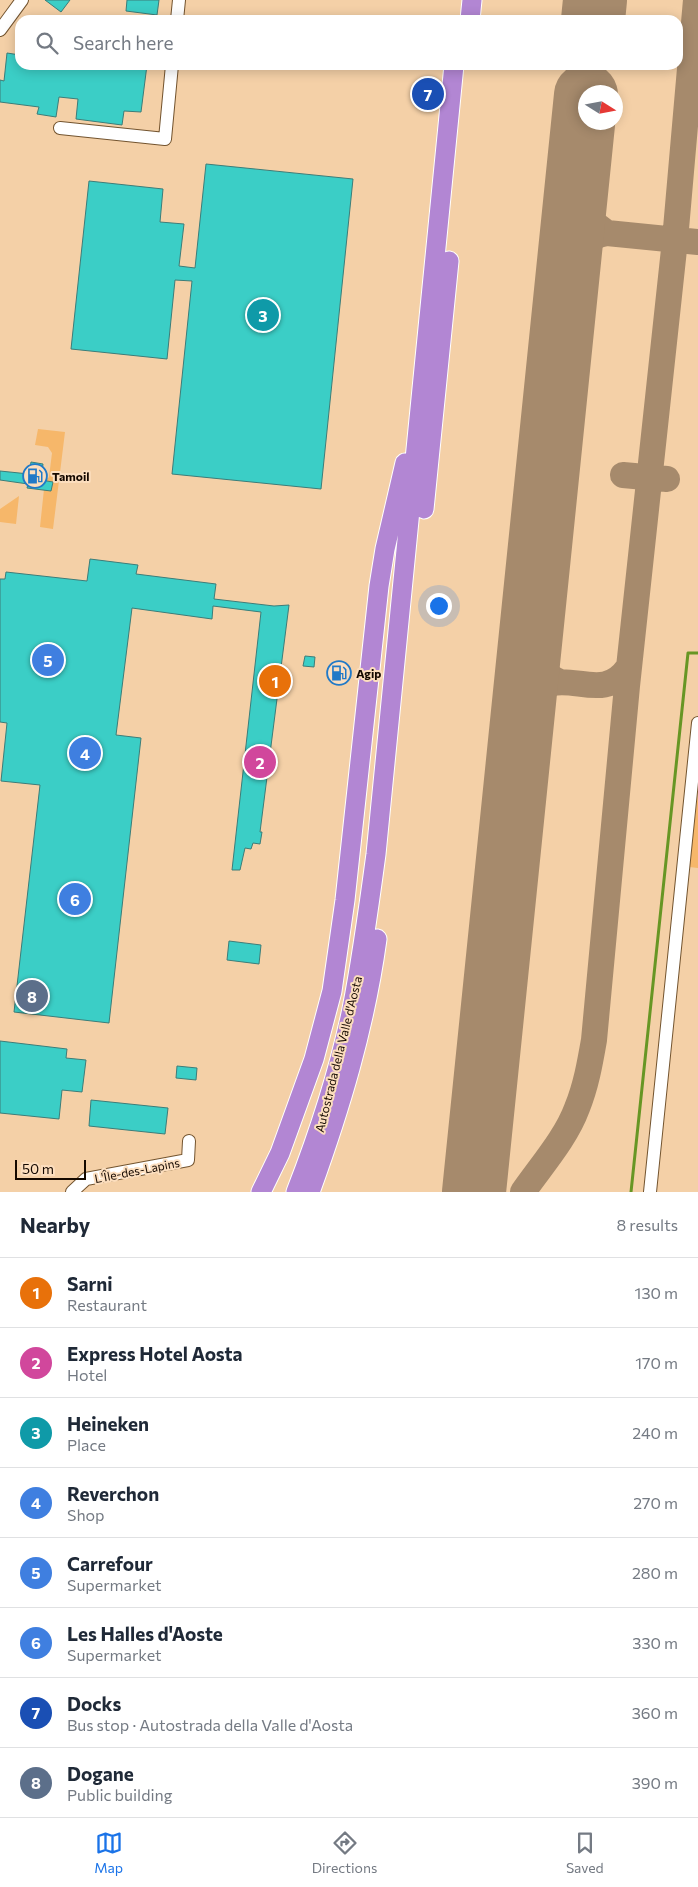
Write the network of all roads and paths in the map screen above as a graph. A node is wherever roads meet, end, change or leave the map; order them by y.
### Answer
1 (22, 0) edge
2 (179, 0) edge
3 (458, 0) edge
4 (472, 0) edge
5 (178, 15) edge
6 (458, 15) edge
7 (470, 15) edge
8 (0, 30) edge
9 (172, 70) edge
10 (454, 70) edge
11 (466, 70) edge
12 (60, 128) dead end
13 (434, 286) junction
14 (698, 723) edge
15 (354, 1062) junction
16 (189, 1142) dead end
17 (72, 1192) edge
18 (261, 1192) edge
19 (296, 1192) edge
20 (310, 1192) edge
21 (319, 1192) edge
22 (650, 1192) edge

1 - 8 street
2 - 5 street
3 - 6 highway
4 - 7 highway
9 - 12 street
10 - 13 highway
11 - 15 highway
13 - 18 highway
13 - 19 highway, Autostrada della Valle d'Aosta
14 - 22 street
15 - 20 highway
15 - 21 highway
16 - 17 street, L'Île-des-Lapins

